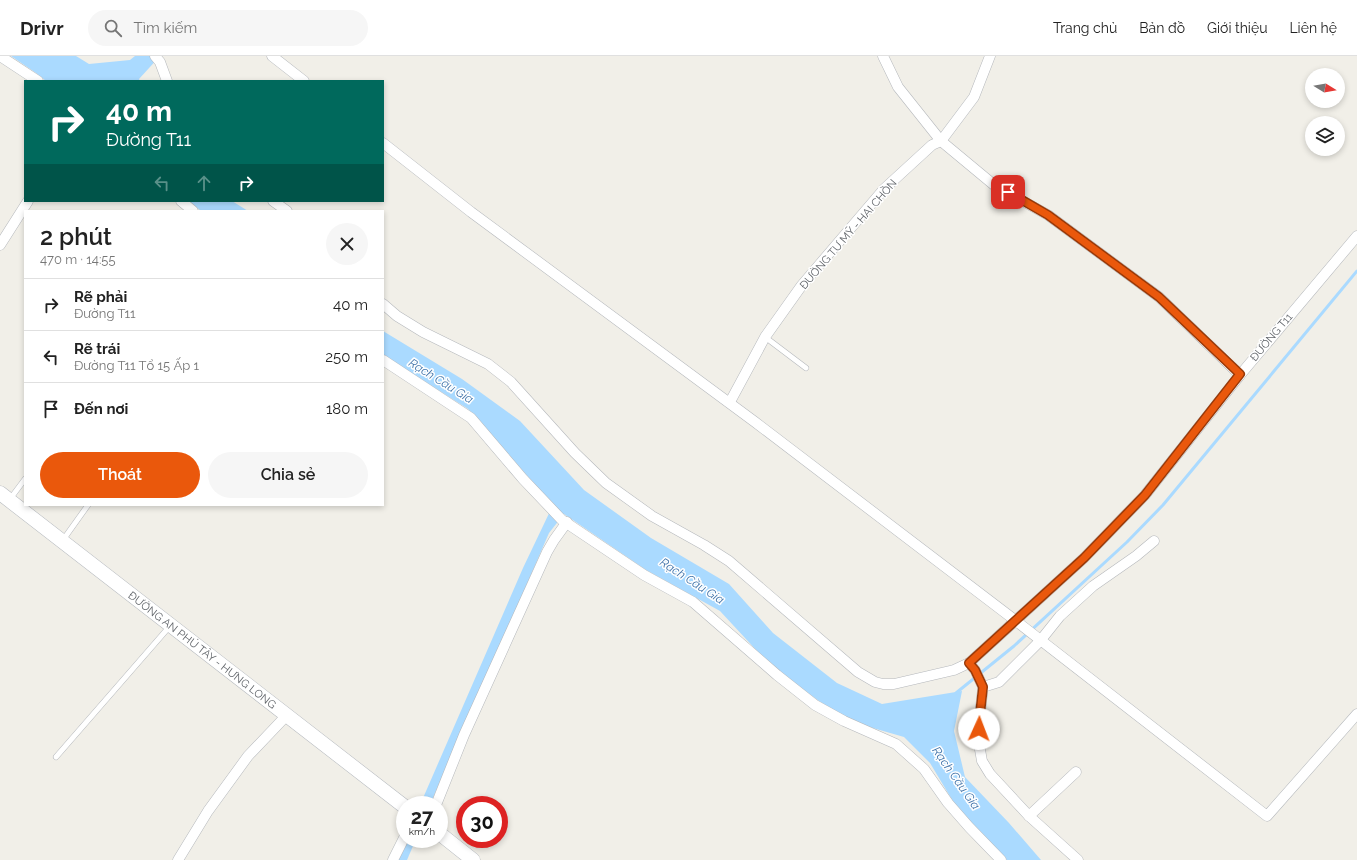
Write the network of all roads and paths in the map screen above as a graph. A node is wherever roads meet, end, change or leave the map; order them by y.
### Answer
1 (0, 56) edge
2 (272, 56) edge
3 (883, 56) edge
4 (990, 56) edge
5 (157, 59) edge
6 (36, 80) edge
7 (167, 80) edge
8 (303, 80) edge
9 (940, 141) junction
10 (384, 144) edge
11 (27, 202) edge
12 (182, 202) edge
13 (274, 202) edge
14 (192, 210) edge
15 (286, 210) edge
16 (1357, 236) edge
17 (0, 245) edge
18 (384, 305) edge
19 (765, 337) junction
20 (384, 361) edge
21 (806, 368) dead end
22 (1240, 374) junction
23 (730, 402) junction
24 (24, 479) edge
25 (4, 496) edge
26 (87, 506) edge
27 (565, 521) junction
28 (62, 541) junction
29 (1154, 541) dead end
30 (1016, 621) junction
31 (170, 625) junction
32 (1040, 641) junction
33 (972, 667) junction
34 (983, 687) junction
35 (1357, 714) edge
36 (287, 715) junction
37 (56, 757) dead end
38 (1076, 772) dead end
39 (440, 796) edge
40 (396, 799) edge
41 (1029, 816) junction
42 (448, 840) edge
43 (399, 848) edge
44 (178, 860) edge
45 (393, 860) edge
46 (473, 860) edge
47 (1000, 860) edge
48 (1078, 860) edge

1 - 6 street
2 - 8 street
3 - 9 street
4 - 9 street, ĐƯỜNG TƯ MỸ - HAI CHỒN
5 - 7 street
9 - 19 street, ĐƯỜNG TƯ MỸ - HAI CHỒN
9 - 22 street
10 - 23 street
11 - 17 street
12 - 14 street
13 - 15 street
16 - 22 street, ĐƯỜNG T11
18 - 33 street, ĐƯỜNG T11
19 - 21 lane
19 - 23 street, ĐƯỜNG TƯ MỸ - HAI CHỒN
20 - 27 street
22 - 30 street, ĐƯỜNG T11
23 - 30 street
24 - 25 lane
25 - 28 street, ĐƯỜNG AN PHÚ TÂY - HƯNG LONG
26 - 28 lane
27 - 39 street
27 - 47 street
28 - 31 street, ĐƯỜNG AN PHÚ TÂY - HƯNG LONG
29 - 32 street
30 - 32 street
30 - 33 street, ĐƯỜNG T11
31 - 36 street, ĐƯỜNG AN PHÚ TÂY - HƯNG LONG
31 - 37 lane
32 - 34 street
32 - 35 street
33 - 34 street
34 - 41 street
36 - 40 street, ĐƯỜNG AN PHÚ TÂY - HƯNG LONG
36 - 44 street
38 - 41 street
41 - 48 street
42 - 46 street
43 - 45 street

